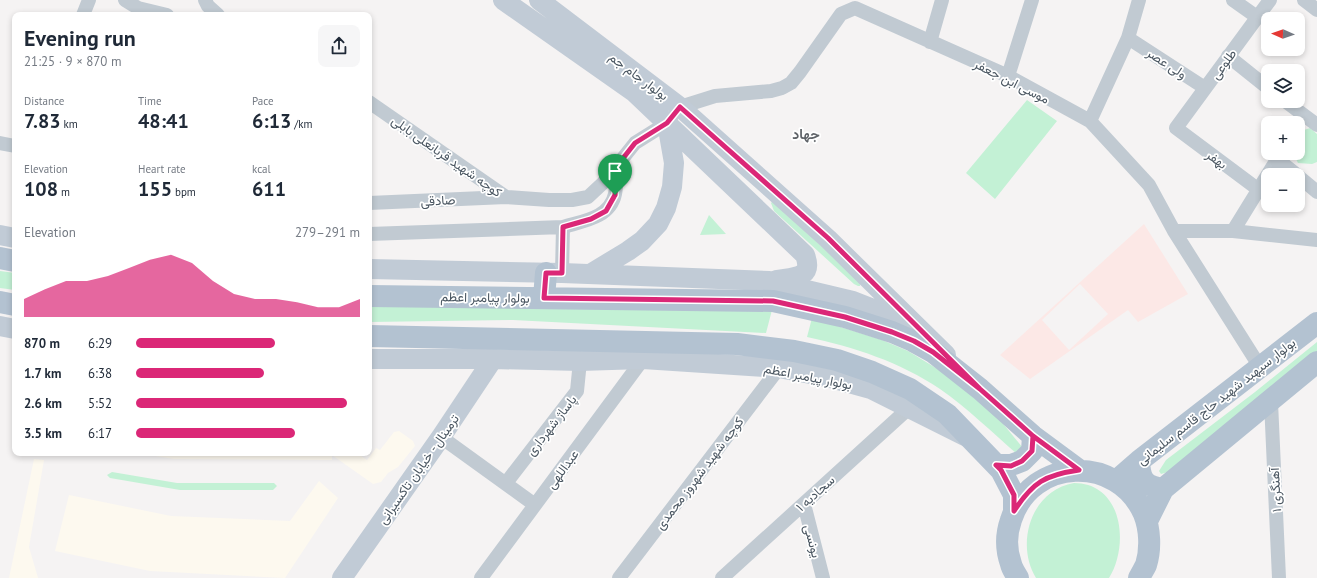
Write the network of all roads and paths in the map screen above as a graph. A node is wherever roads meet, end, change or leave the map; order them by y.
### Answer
1 (89, 0) edge
2 (125, 0) edge
3 (204, 0) edge
4 (503, 0) edge
5 (539, 0) edge
6 (942, 0) edge
7 (1032, 0) edge
8 (1139, 0) edge
9 (1233, 0) edge
10 (1270, 0) edge
11 (1304, 0) edge
12 (856, 4) edge
13 (1317, 10) edge
14 (137, 11) edge
15 (84, 12) edge
16 (215, 12) edge
17 (525, 16) junction
18 (1257, 17) junction
19 (1128, 38) junction
20 (930, 42) junction
21 (1228, 56) junction
22 (1008, 76) junction
23 (1261, 82) edge
24 (1205, 88) junction
25 (372, 104) edge
26 (680, 107) junction
27 (1291, 108) edge
28 (1297, 116) edge
29 (1090, 121) junction
30 (1305, 122) edge
31 (667, 123) junction
32 (1317, 125) edge
33 (1176, 128) joint
34 (0, 143) edge
35 (12, 145) edge
36 (1278, 160) edge
37 (1283, 160) edge
38 (617, 166) junction
39 (1290, 168) edge
40 (1305, 182) edge
41 (768, 185) junction
42 (1259, 190) junction
43 (1317, 191) edge
44 (506, 197) junction
45 (372, 203) edge
46 (751, 204) junction
47 (563, 227) junction
48 (1174, 231) junction
49 (1234, 231) junction
50 (372, 234) edge
51 (0, 235) edge
52 (12, 237) edge
53 (1317, 240) edge
54 (0, 258) edge
55 (12, 260) edge
56 (372, 270) edge
57 (554, 273) junction
58 (590, 274) junction
59 (769, 281) junction
60 (372, 296) edge
61 (544, 298) junction
62 (0, 302) edge
63 (12, 304) edge
64 (1317, 323) edge
65 (0, 326) edge
66 (916, 326) junction
67 (12, 328) edge
68 (372, 336) edge
69 (493, 359) junction
70 (643, 359) junction
71 (372, 360) edge
72 (580, 361) junction
73 (1317, 362) edge
74 (1260, 367) junction
75 (779, 368) junction
76 (980, 389) junction
77 (1271, 402) junction
78 (909, 408) junction
79 (1033, 436) junction
80 (442, 437) junction
81 (971, 439) junction
82 (1139, 461) junction
83 (996, 465) junction
84 (1079, 470) junction
85 (1116, 481) junction
86 (506, 483) junction
87 (1163, 489) junction
88 (804, 504) junction
89 (535, 505) junction
90 (1014, 511) junction
91 (1147, 521) junction
92 (1010, 573) edge
93 (342, 578) edge
94 (481, 578) edge
95 (619, 578) edge
96 (722, 578) edge
97 (823, 578) edge
98 (1139, 578) edge
99 (1279, 578) edge

1 - 15 street
2 - 14 street
3 - 16 street
4 - 17 main road, بولوار جام جم
5 - 17 main road
5 - 26 main road, بولوار جام جم
6 - 20 street
7 - 22 street
8 - 19 street
9 - 18 street
10 - 18 street, طلوعی
11 - 13 street
12 - 20 street, موسی ابن جعفر
12 - 26 street, موسی ابن جعفر
17 - 31 main road, بولوار جام جم
18 - 21 street, طلوعی
19 - 24 street, ولی عصر
19 - 29 street
20 - 22 street, موسی ابن جعفر
21 - 23 street
21 - 24 street, طلوعی
22 - 29 street, موسی ابن جعفر
24 - 33 street, طلوعی
25 - 44 street, کوچه شهید قربانعلی بابلی
26 - 31 main road
26 - 41 main road, بولوار جام جم
27 - 28 street
29 - 48 street, موسی ابن جعفر
30 - 32 street
31 - 38 street, کوچه شهید قربانعلی بابلی
31 - 46 main road, بولوار جام جم
31 - 58 main road
33 - 42 street, بهفر
34 - 35 street
36 - 42 street
37 - 39 street
38 - 44 street, کوچه شهید قربانعلی بابلی
38 - 47 street
40 - 43 street
41 - 46 main road
41 - 66 main road, بولوار جام جم
42 - 49 street
44 - 45 street, صادقی
46 - 59 main road, بولوار جام جم
47 - 50 street
47 - 57 street
48 - 49 street
48 - 74 street, موسی ابن جعفر
49 - 53 street
51 - 52 main road
54 - 55 main road
56 - 57 main road, بولوار پیامبر اعظم
57 - 58 main road, بولوار پیامبر اعظم
57 - 61 main road
58 - 59 main road, بولوار پیامبر اعظم
59 - 66 main road, بولوار پیامبر اعظم
60 - 61 main road, بولوار پیامبر اعظم
61 - 76 main road, بولوار پیامبر اعظم
62 - 63 main road
64 - 74 main road, بولوار سپهبد شهید حاج قاسم سلیمانی
65 - 67 main road
66 - 76 main road, بولوار جام جم
68 - 81 main road, بولوار پیامبر اعظم
69 - 71 main road, بولوار پیامبر اعظم
69 - 72 main road, بولوار پیامبر اعظم
69 - 80 main road, ترمینال - خیابان تاکسیرانی
70 - 72 main road, بولوار پیامبر اعظم
70 - 75 main road, بولوار پیامبر اعظم
70 - 89 street, عبداللهی
72 - 86 street, پاساژ شهرداری
73 - 77 main road
74 - 82 main road, بولوار سپهبد شهید حاج قاسم سلیمانی
75 - 78 main road, بولوار پیامبر اعظم
75 - 95 street, کوچه شهید شهروز محمدی
76 - 79 main road, بولوار پیامبر اعظم
77 - 87 main road
77 - 99 street, آهنگری ۱
78 - 81 main road, بولوار پیامبر اعظم
78 - 88 street, سجادیه ۱
79 - 83 main road
79 - 84 main road, بولوار پیامبر اعظم
80 - 86 street
80 - 93 main road, ترمینال - خیابان تاکسیرانی
81 - 83 main road, بولوار پیامبر اعظم
82 - 85 main road, بولوار سپهبد شهید حاج قاسم سلیمانی
82 - 87 main road
83 - 90 main road, بولوار پیامبر اعظم
84 - 85 main road
84 - 90 main road
85 - 91 main road
86 - 89 street
87 - 91 main road
88 - 96 street, سجادیه ۱
88 - 97 street, یونسی
89 - 94 street, عبداللهی
90 - 92 main road
91 - 98 main road

